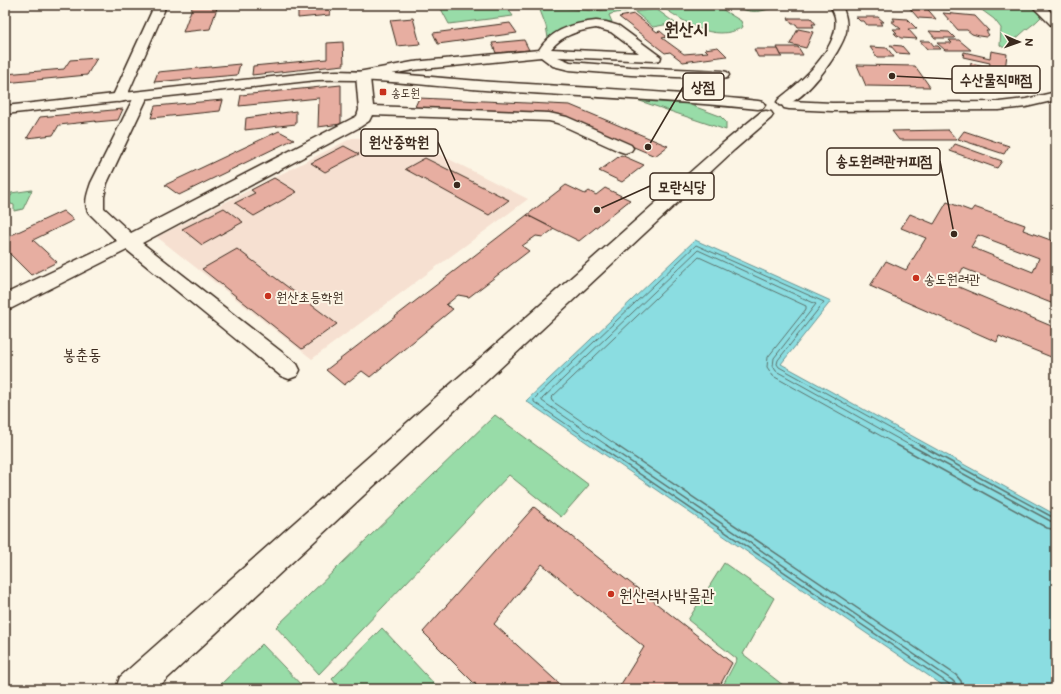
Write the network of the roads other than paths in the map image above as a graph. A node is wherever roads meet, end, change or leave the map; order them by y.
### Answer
1 (159, 5) edge
2 (836, 5) edge
3 (1037, 5) edge
4 (1056, 23) edge
5 (543, 53) junction
6 (363, 75) junction
7 (722, 75) dead end
8 (141, 96) junction
9 (1056, 96) edge
10 (119, 98) junction
11 (5, 110) edge
12 (366, 110) junction
13 (776, 110) junction
14 (625, 148) dead end
15 (129, 242) junction
16 (5, 303) edge
17 (289, 370) dead end
18 (132, 689) edge

1 - 10 street
2 - 13 street
3 - 4 street
5 - 5 street
5 - 6 street
5 - 7 street
6 - 8 street
6 - 12 street
6 - 13 street
8 - 10 street
8 - 15 street
9 - 13 street
10 - 11 street
12 - 14 street
12 - 15 street
13 - 18 street
15 - 16 street
15 - 17 street

